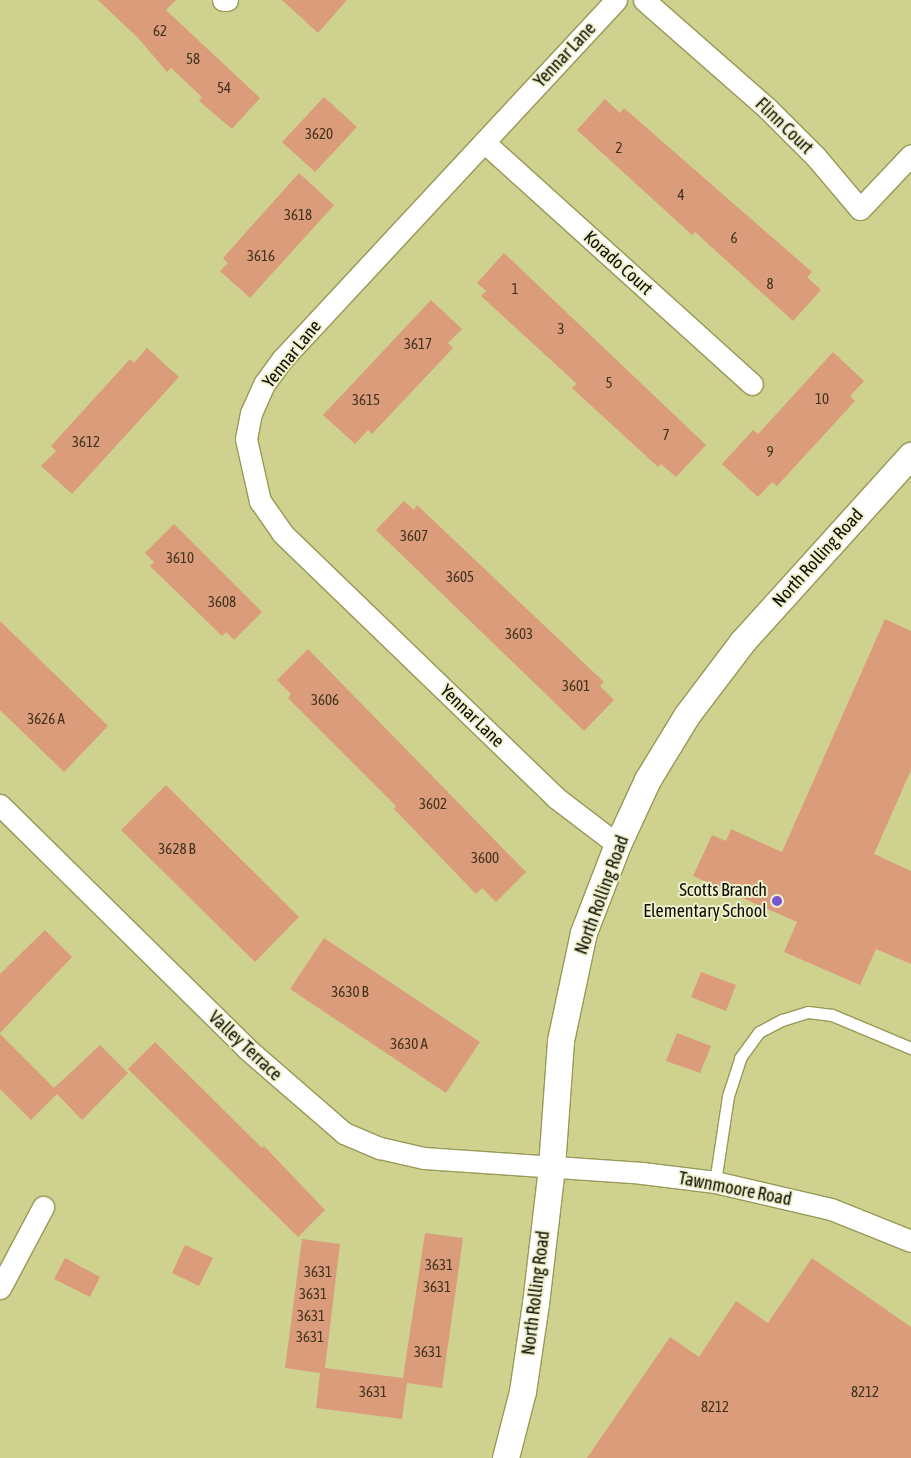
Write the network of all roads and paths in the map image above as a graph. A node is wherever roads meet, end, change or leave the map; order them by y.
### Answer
1 (616, 0) edge
2 (644, 0) edge
3 (484, 142) junction
4 (911, 155) edge
5 (752, 384) dead end
6 (911, 456) edge
7 (0, 805) edge
8 (618, 845) junction
9 (911, 1048) edge
10 (552, 1168) junction
11 (715, 1182) junction
12 (44, 1206) dead end
13 (911, 1241) edge
14 (0, 1288) edge
15 (506, 1458) edge

1 - 3 street, Yennar Lane
2 - 4 street, Flinn Court
3 - 5 street, Korado Court
3 - 8 street, Yennar Lane
6 - 8 street, North Rolling Road
7 - 10 street, Valley Terrace
8 - 10 street, North Rolling Road
9 - 11 lane
10 - 11 street, Tawnmoore Road
10 - 15 street, North Rolling Road
11 - 13 street, Tawnmoore Road
12 - 14 street

